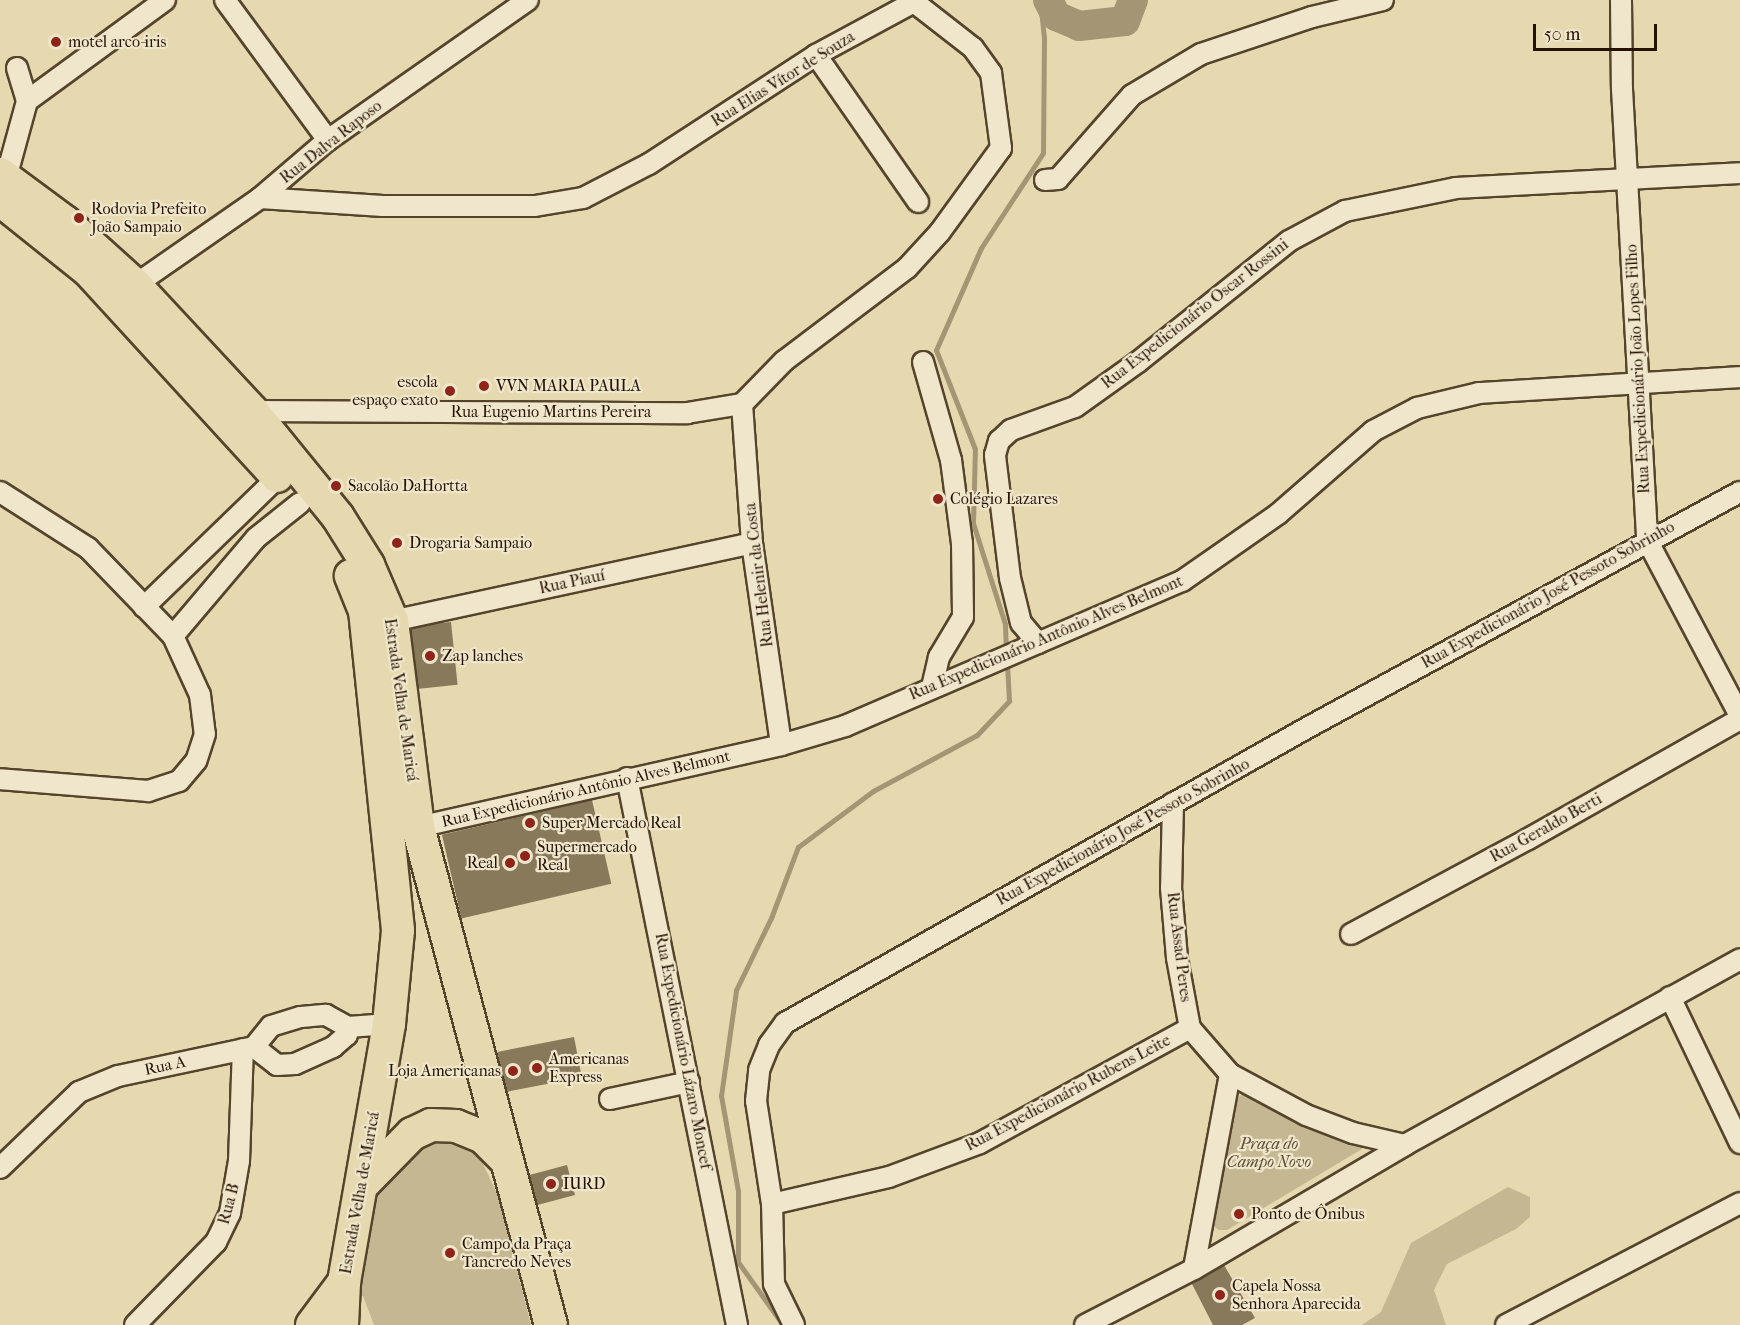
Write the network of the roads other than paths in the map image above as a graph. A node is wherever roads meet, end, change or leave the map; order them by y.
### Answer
1 (165, 0) edge
2 (225, 0) edge
3 (528, 0) edge
4 (1383, 0) edge
5 (1620, 0) edge
6 (914, 1) edge
7 (816, 55) junction
8 (17, 69) dead end
9 (27, 101) junction
10 (328, 140) junction
11 (1740, 173) edge
12 (1627, 179) junction
13 (1045, 180) dead end
14 (2, 184) edge
15 (260, 198) junction
16 (918, 202) dead end
17 (135, 285) junction
18 (923, 362) dead end
19 (1740, 377) edge
20 (1638, 384) junction
21 (742, 404) junction
22 (252, 411) junction
23 (278, 477) junction
24 (0, 492) edge
25 (1740, 492) edge
26 (300, 503) junction
27 (1647, 540) junction
28 (752, 543) junction
29 (144, 607) junction
30 (392, 621) junction
31 (173, 636) junction
32 (1034, 644) junction
33 (932, 687) junction
34 (1740, 717) edge
35 (782, 745) junction
36 (627, 778) junction
37 (0, 779) edge
38 (1173, 803) junction
39 (418, 827) junction
40 (443, 922) junction
41 (398, 930) junction
42 (1351, 934) dead end
43 (1740, 959) edge
44 (1670, 997) junction
45 (390, 1024) junction
46 (348, 1027) junction
47 (1190, 1028) junction
48 (249, 1048) junction
49 (1230, 1074) junction
50 (689, 1082) junction
51 (610, 1099) dead end
52 (1740, 1143) edge
53 (1405, 1145) junction
54 (505, 1159) junction
55 (0, 1168) edge
56 (364, 1183) junction
57 (1740, 1203) edge
58 (772, 1204) junction
59 (1194, 1269) junction
60 (344, 1282) junction
61 (135, 1325) edge
62 (312, 1325) edge
63 (342, 1325) edge
64 (551, 1325) edge
65 (737, 1325) edge
66 (794, 1325) edge
67 (1084, 1325) edge
68 (1506, 1325) edge

1 - 9 street
2 - 10 street
3 - 10 street, Rua Dalva Raposo
4 - 13 street
5 - 12 street, Rua Expedicionário João Lopes Filho
6 - 7 street, Rua Elias Vítor de Souza
6 - 21 street, Rua Elias Vítor de Souza
7 - 15 street, Rua Elias Vítor de Souza
7 - 16 street
8 - 9 street
9 - 14 street
10 - 15 street, Rua Dalva Raposo
11 - 12 street, Rua Expedicionário Oscar Rossini
12 - 20 street, Rua Expedicionário João Lopes Filho
12 - 32 street, Rua Expedicionário Oscar Rossini
14 - 17 main road, Estrada Velha de Maricá
14 - 23 main road, Estrada Velha de Maricá
15 - 17 street, Rua Dalva Raposo
17 - 22 main road, Estrada Velha de Maricá
18 - 33 street
19 - 20 street, Rua Expedicionário Antônio Alves Belmont
20 - 27 street, Rua Expedicionário João Lopes Filho
20 - 32 street, Rua Expedicionário Antônio Alves Belmont
21 - 22 street, Rua Eugenio Martins Pereira
21 - 28 street, Rua Helenir da Costa
22 - 30 main road, Estrada Velha de Maricá
23 - 26 main road, Estrada Velha de Maricá
23 - 29 street
24 - 29 street
25 - 27 street, Rua Expedicionário José Pessoto Sobrinho
26 - 31 street
26 - 41 main road, Estrada Velha de Maricá
27 - 34 street, Rua Expedicionário João Lopes Filho
27 - 38 street, Rua Expedicionário José Pessoto Sobrinho
28 - 30 street, Rua Piauí
28 - 35 street, Rua Helenir da Costa
29 - 31 street
30 - 39 main road, Estrada Velha de Maricá
31 - 37 street
32 - 33 street, Rua Expedicionário Antônio Alves Belmont
33 - 35 street, Rua Expedicionário Antônio Alves Belmont
34 - 42 street, Rua Geraldo Berti
35 - 36 street, Rua Expedicionário Antônio Alves Belmont
36 - 39 street, Rua Expedicionário Antônio Alves Belmont
36 - 50 street, Rua Expedicionário Lázaro Moncef
38 - 47 street, Rua Assad Peres
38 - 58 street, Rua Expedicionário José Pessoto Sobrinho
39 - 40 main road, Estrada Velha de Maricá
40 - 41 main road
40 - 54 main road, Estrada Velha de Maricá
41 - 45 main road, Estrada Velha de Maricá
43 - 44 street
44 - 52 street
44 - 53 street
45 - 46 street
45 - 56 main road, Estrada Velha de Maricá
46 - 48 street
46 - 48 street
47 - 49 street
47 - 58 street, Rua Expedicionário Rubens Leite
48 - 55 street, Rua A
48 - 61 street, Rua B
49 - 53 street
49 - 59 street
50 - 51 street
50 - 65 street, Rua Expedicionário Lázaro Moncef
53 - 59 street
54 - 56 main road
54 - 64 main road, Estrada Velha de Maricá
56 - 60 main road, Estrada Velha de Maricá
57 - 68 street
58 - 66 street, Rua Expedicionário José Pessoto Sobrinho
59 - 67 street
60 - 62 main road
60 - 63 main road, Estrada Velha de Maricá

